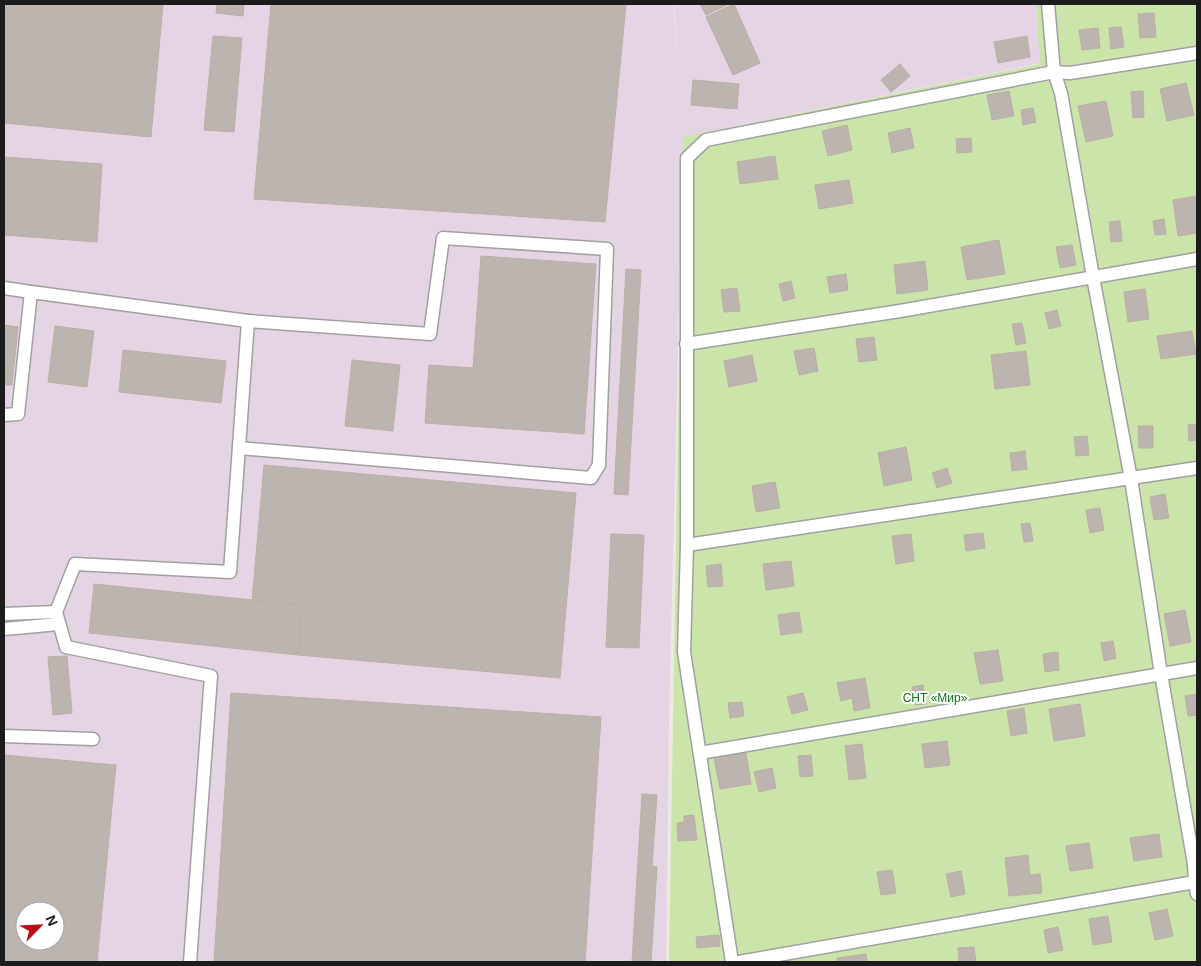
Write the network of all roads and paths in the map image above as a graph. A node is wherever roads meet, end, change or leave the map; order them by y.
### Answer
1 (1048, 4) edge
2 (1197, 53) edge
3 (1054, 72) junction
4 (1197, 259) edge
5 (1093, 277) junction
6 (4, 288) edge
7 (31, 292) junction
8 (248, 321) junction
9 (686, 344) junction
10 (4, 415) edge
11 (239, 448) junction
12 (1197, 468) edge
13 (1131, 478) junction
14 (688, 545) junction
15 (4, 614) edge
16 (58, 618) junction
17 (4, 629) edge
18 (1197, 668) edge
19 (1161, 674) junction
20 (4, 736) edge
21 (93, 739) dead end
22 (700, 753) junction
23 (1196, 863) edge
24 (1196, 888) edge
25 (190, 962) edge
26 (732, 962) edge
27 (739, 962) edge

1 - 3 lane
2 - 3 lane
3 - 5 lane
3 - 9 lane
4 - 5 lane
5 - 9 lane
5 - 13 lane
6 - 7 lane
7 - 8 lane
7 - 10 lane
8 - 11 lane
8 - 11 lane
9 - 14 lane
11 - 16 lane
12 - 13 lane
13 - 14 lane
13 - 19 lane
14 - 22 lane
15 - 16 lane
16 - 17 lane
16 - 25 lane
18 - 19 lane
19 - 22 lane
19 - 23 lane
20 - 21 lane
22 - 26 lane
23 - 24 lane
24 - 27 lane

